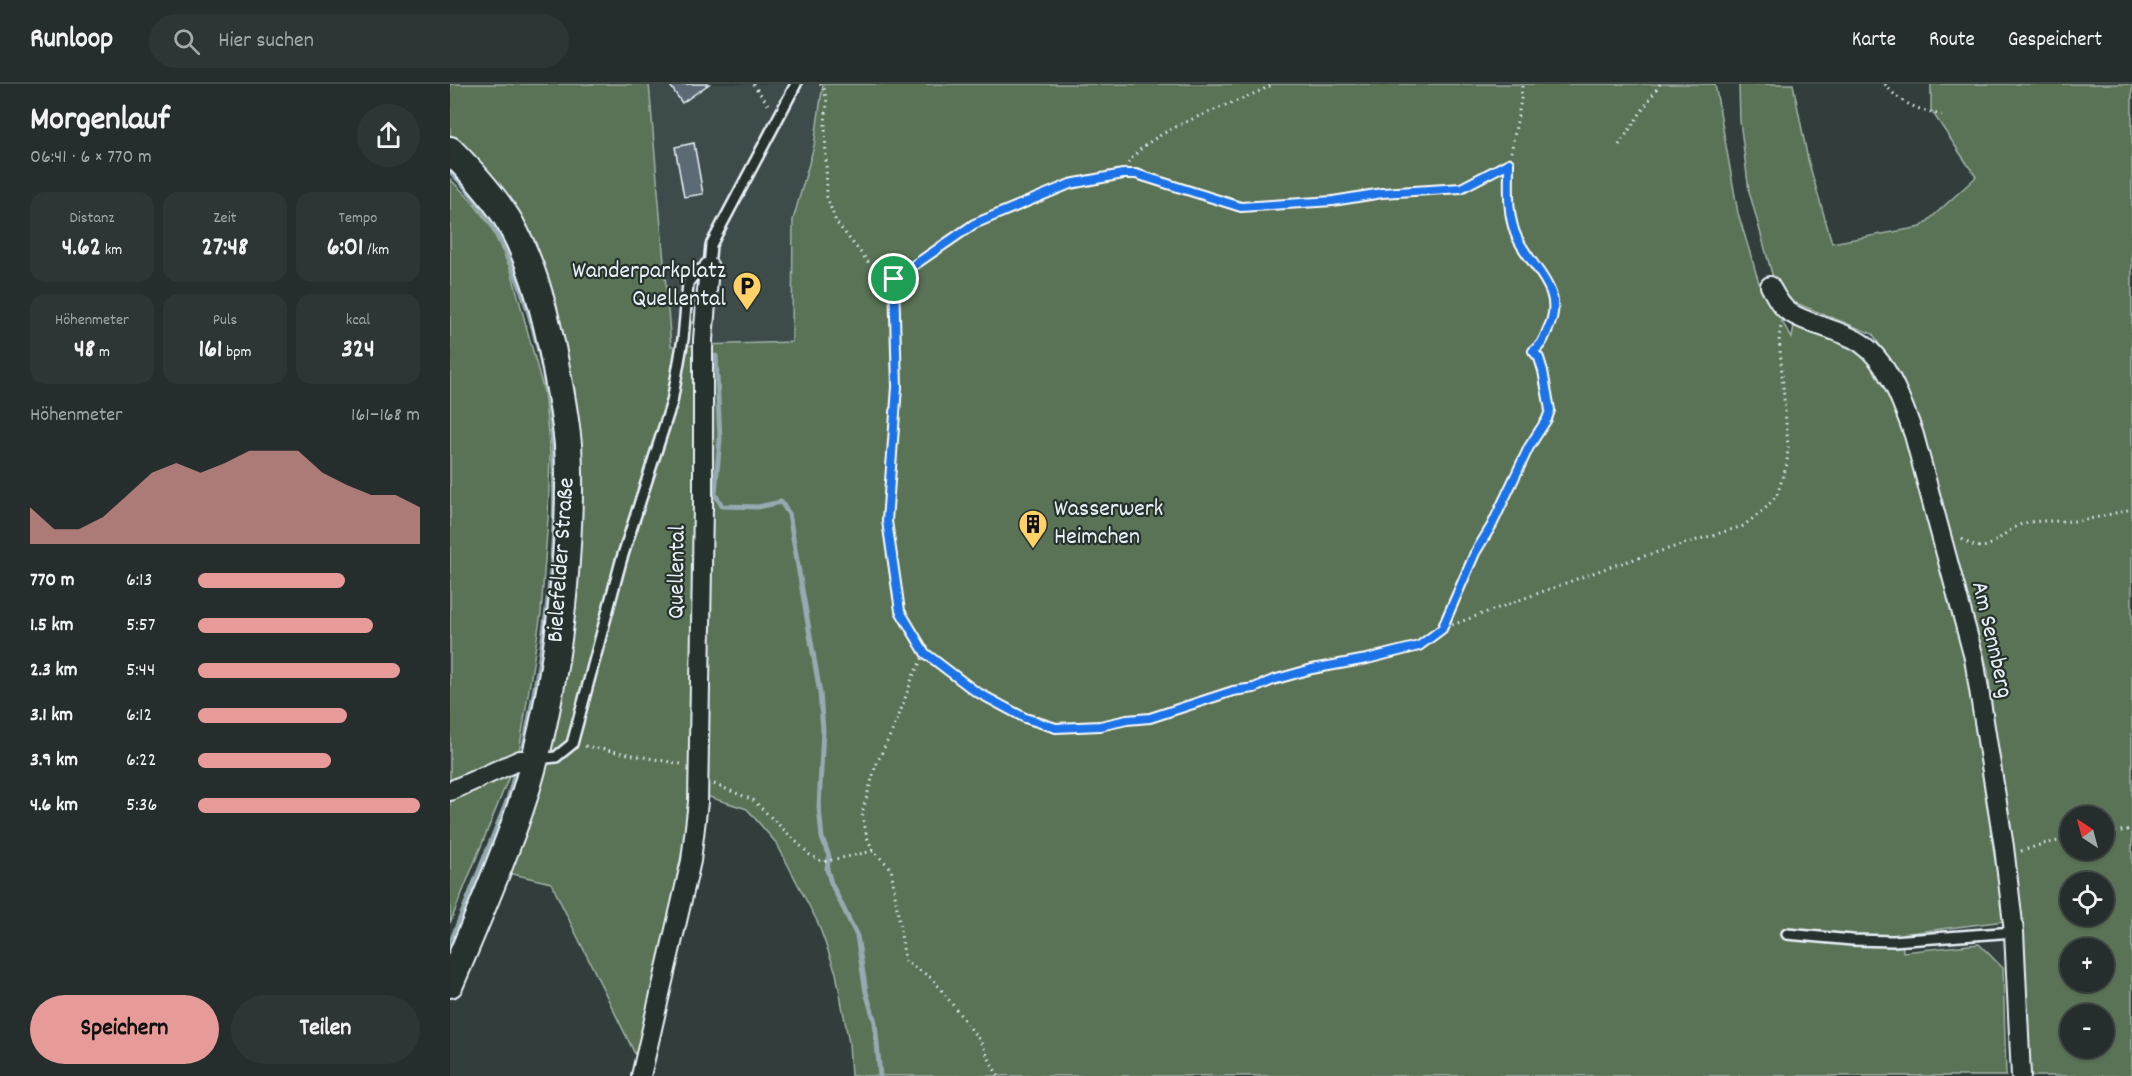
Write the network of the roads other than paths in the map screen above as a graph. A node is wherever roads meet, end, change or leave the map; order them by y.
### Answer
1 (796, 84) edge
2 (450, 150) edge
3 (709, 267) junction
4 (1770, 286) dead end
5 (534, 760) junction
6 (450, 791) edge
7 (2014, 932) junction
8 (1787, 934) dead end
9 (450, 984) edge
10 (641, 1076) edge
11 (2021, 1076) edge

1 - 3 lane, Quellental
2 - 5 main road, Bielefelder Straße
3 - 5 lane
3 - 10 street, Quellental
4 - 7 street, Am Sennberg
5 - 6 street
5 - 9 main road, Bielefelder Straße
7 - 8 lane
7 - 11 street, Am Sennberg

